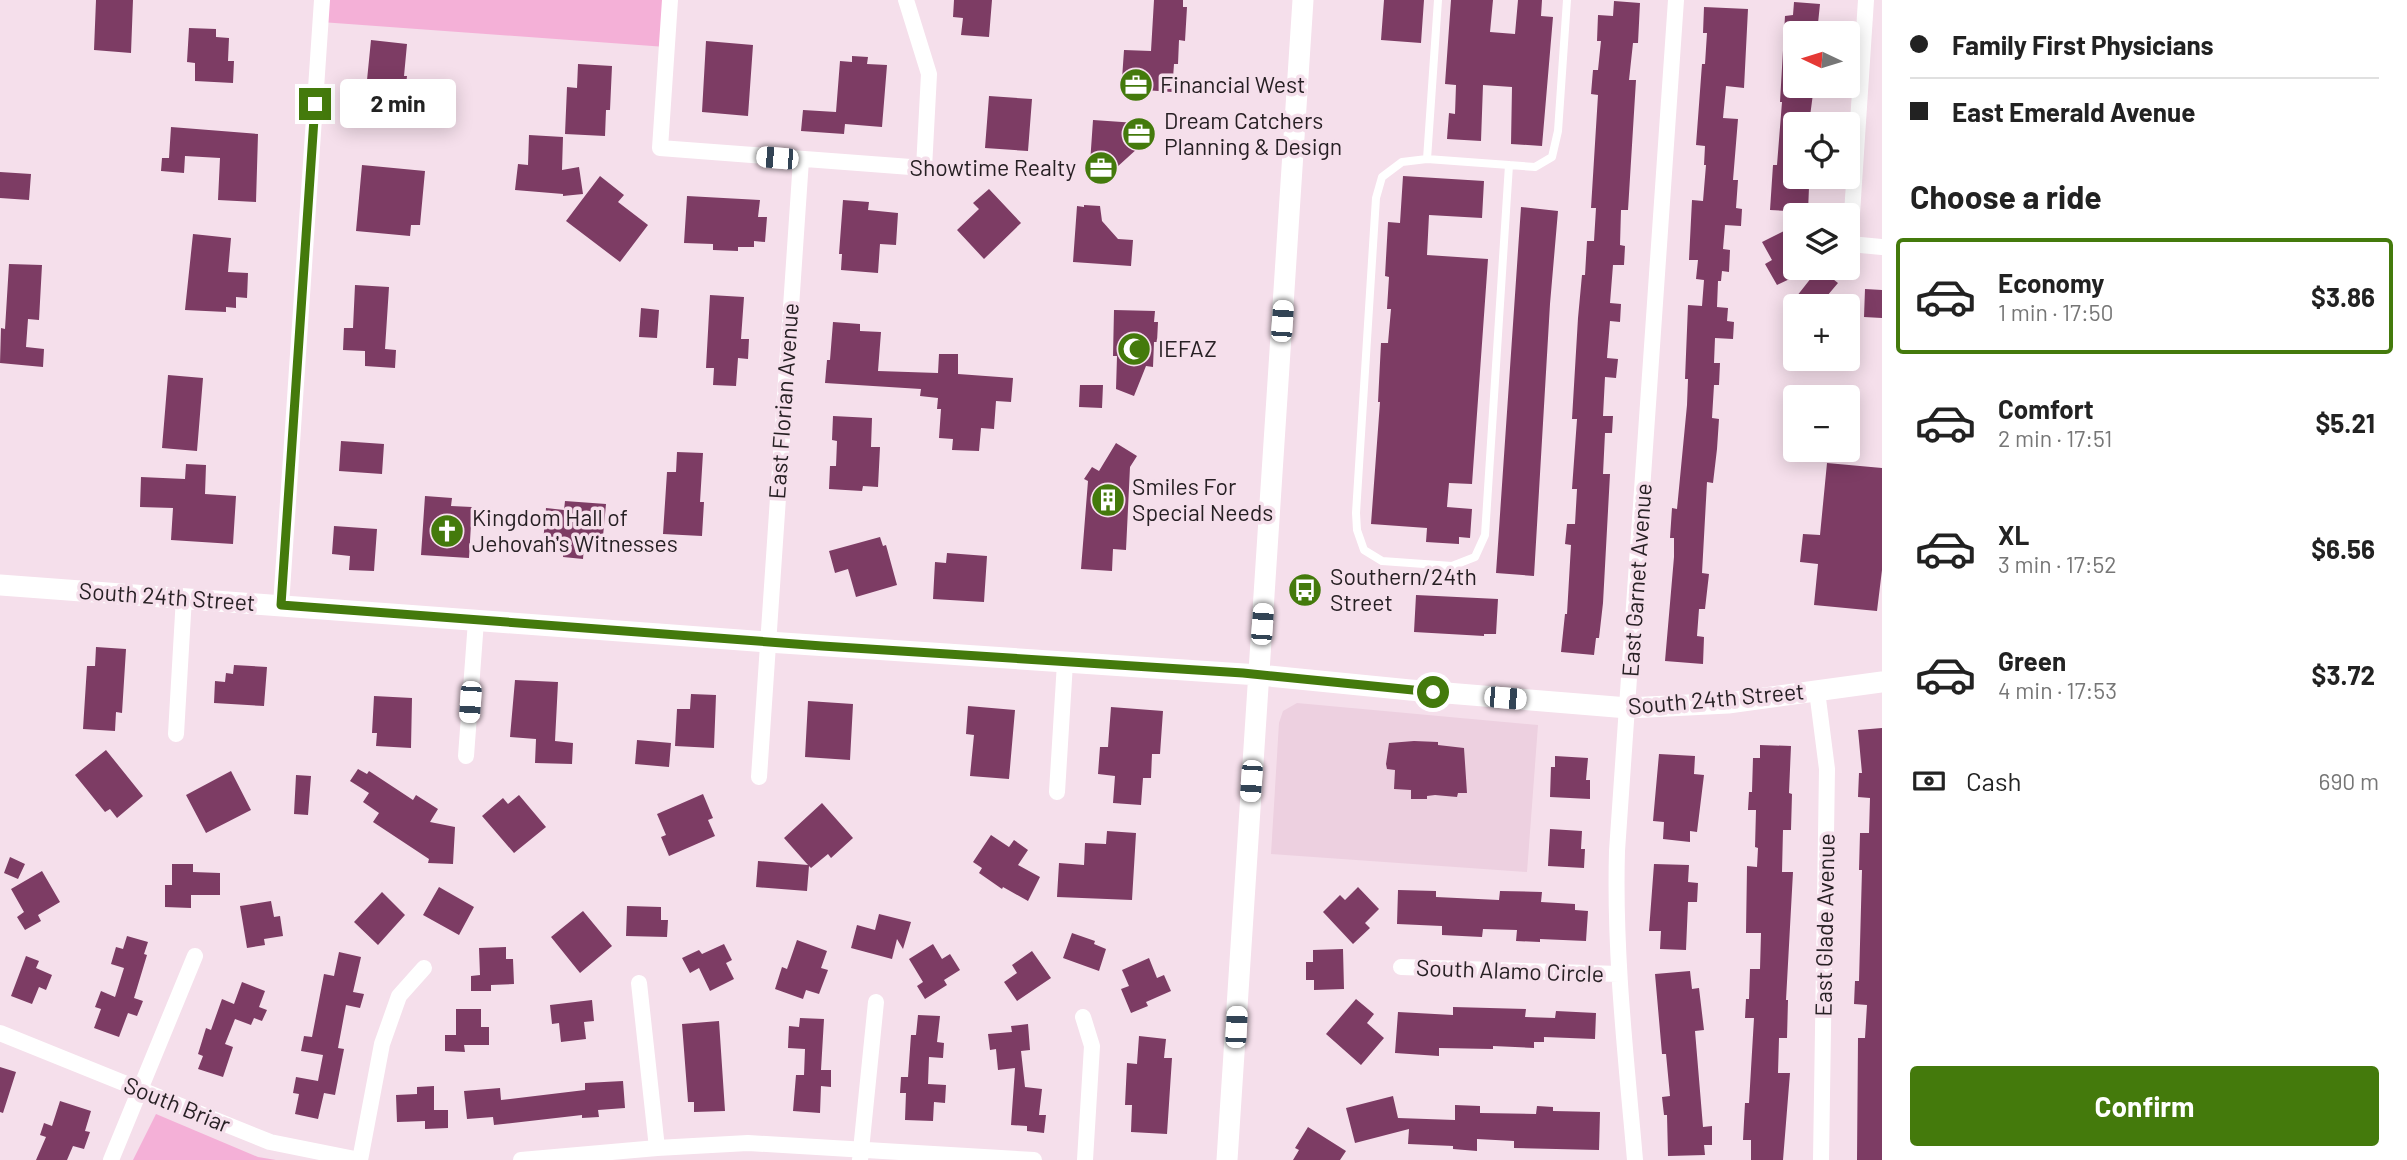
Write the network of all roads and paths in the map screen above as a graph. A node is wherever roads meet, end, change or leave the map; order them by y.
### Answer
1 (322, 0) edge
2 (670, 0) edge
3 (906, 0) edge
4 (1303, 0) edge
5 (1438, 0) edge
6 (1567, 0) edge
7 (1675, 0) edge
8 (1866, 0) edge
9 (1427, 159) junction
10 (801, 160) junction
11 (1509, 165) junction
12 (1882, 247) edge
13 (0, 585) edge
14 (184, 597) junction
15 (281, 605) junction
16 (476, 621) junction
17 (768, 642) junction
18 (1065, 663) junction
19 (1259, 675) junction
20 (1882, 681) edge
21 (1817, 691) junction
22 (1628, 708) junction
23 (176, 734) dead end
24 (466, 756) dead end
25 (759, 777) dead end
26 (1057, 792) dead end
27 (195, 957) dead end
28 (1401, 967) dead end
29 (424, 968) dead end
30 (1619, 974) junction
31 (639, 983) dead end
32 (876, 1002) dead end
33 (1083, 1017) dead end
34 (0, 1033) edge
35 (141, 1091) junction
36 (656, 1148) junction
37 (860, 1155) edge
38 (111, 1160) edge
39 (360, 1160) edge
40 (521, 1160) edge
41 (1034, 1160) edge
42 (1085, 1160) edge
43 (1227, 1160) edge
44 (1635, 1160) edge
45 (1821, 1160) edge

1 - 15 street
2 - 10 street
3 - 10 street
4 - 19 street
5 - 9 lane
6 - 11 lane
7 - 22 street, East Garnet Avenue
8 - 12 street
9 - 11 lane
9 - 11 lane
10 - 17 street, East Florian Avenue
13 - 14 street, South 24th Street
14 - 15 street, South 24th Street
14 - 23 street
15 - 16 street, South 24th Street
16 - 17 street, South 24th Street
16 - 24 street
17 - 18 street, South 24th Street
17 - 25 street, East Florian Avenue
18 - 19 street, South 24th Street
18 - 26 street
19 - 22 street, South 24th Street
19 - 43 street
20 - 21 street, South 24th Street
21 - 22 street, South 24th Street
21 - 45 street, East Glade Avenue
22 - 30 street, East Garnet Avenue
27 - 35 street
28 - 30 street, South Alamo Circle
29 - 39 street
30 - 44 street, East Garnet Avenue
31 - 36 street
32 - 37 street
33 - 42 street
34 - 35 street, South Briar
35 - 38 street
35 - 39 street, South Briar
36 - 37 street
36 - 40 street
37 - 41 street

